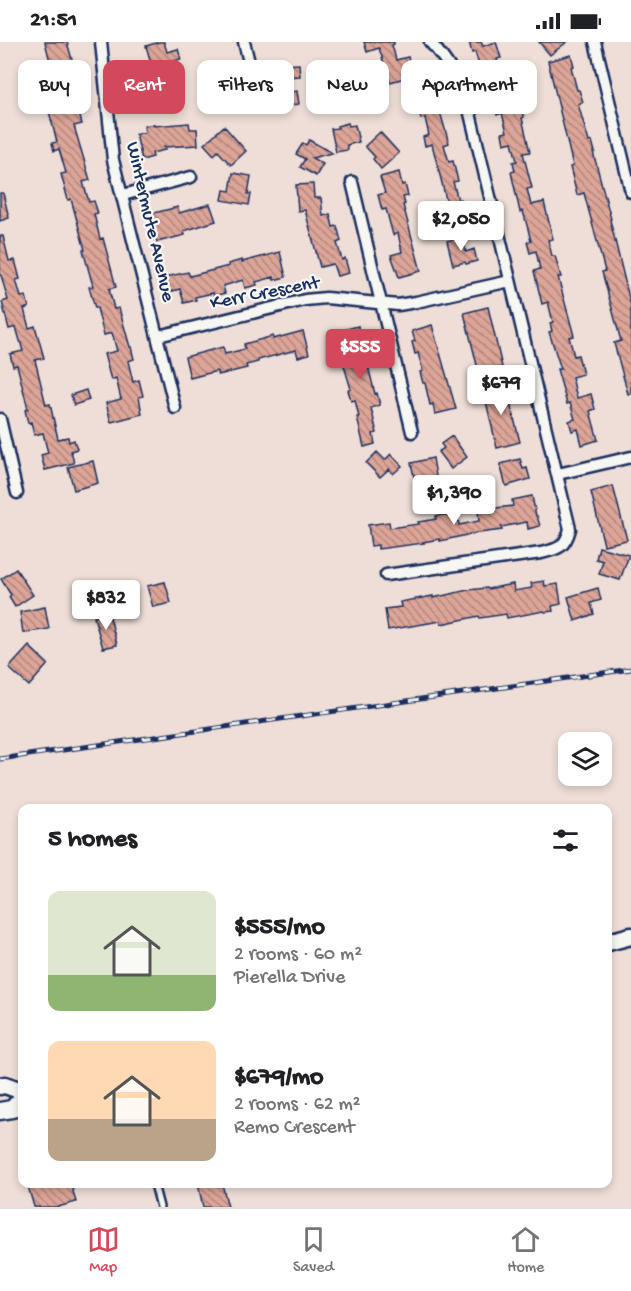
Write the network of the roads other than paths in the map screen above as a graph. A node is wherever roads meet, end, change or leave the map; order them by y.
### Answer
1 (101, 42) edge
2 (244, 42) edge
3 (430, 42) edge
4 (596, 42) edge
5 (248, 60) edge
6 (191, 177) dead end
7 (352, 182) dead end
8 (631, 192) edge
9 (123, 195) junction
10 (510, 281) junction
11 (381, 304) junction
12 (158, 336) junction
13 (175, 408) dead end
14 (0, 419) edge
15 (412, 432) dead end
16 (631, 457) edge
17 (558, 474) junction
18 (17, 493) dead end
19 (386, 574) dead end
20 (631, 936) edge
21 (612, 941) edge
22 (0, 1086) edge
23 (18, 1090) edge
24 (18, 1103) edge
25 (0, 1112) edge
26 (155, 1188) edge
27 (160, 1207) edge

1 - 9 street, Wintermute Avenue
2 - 5 street
3 - 10 street
4 - 8 street
6 - 9 street
7 - 11 street
9 - 12 street, Wintermute Avenue
10 - 11 street, Kerr Crescent
10 - 17 street
11 - 12 street, Kerr Crescent
11 - 15 street
12 - 13 street, Wintermute Avenue
14 - 18 street
16 - 17 street
17 - 19 street
20 - 21 main road
22 - 23 main road
24 - 25 main road
26 - 27 lane

